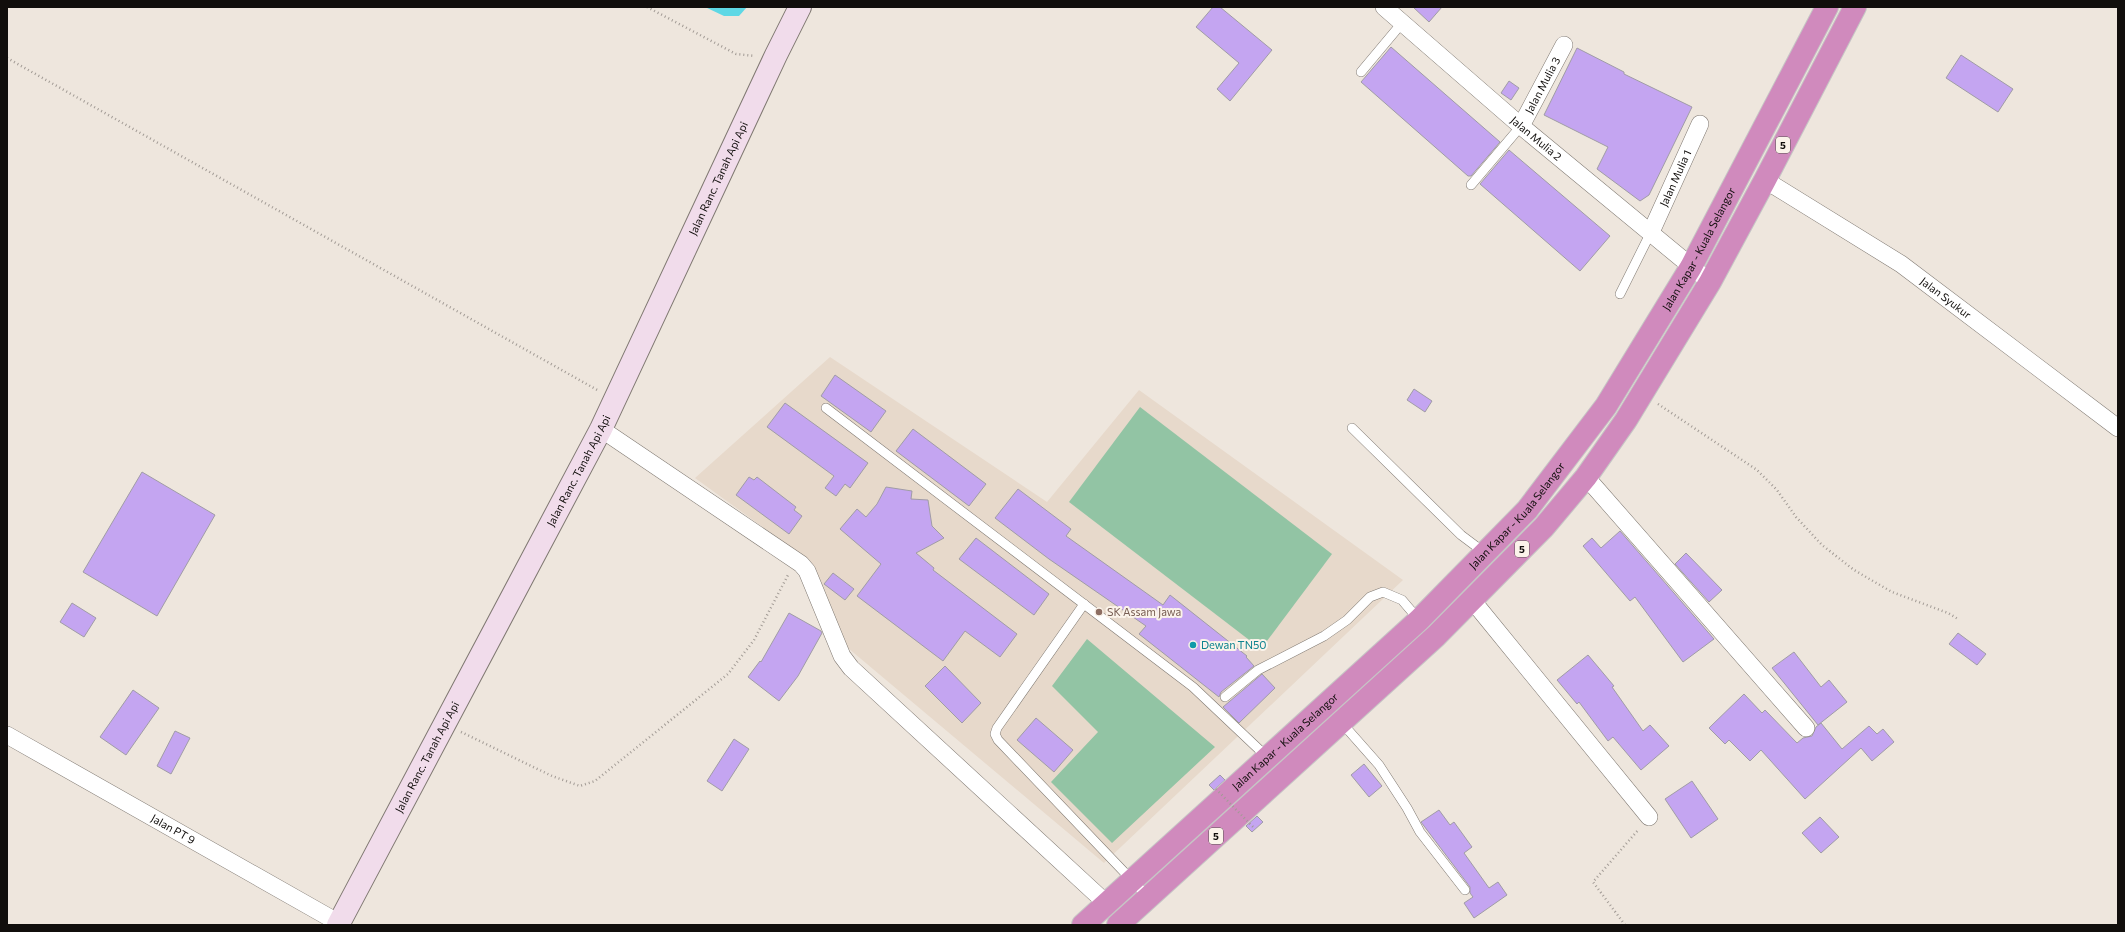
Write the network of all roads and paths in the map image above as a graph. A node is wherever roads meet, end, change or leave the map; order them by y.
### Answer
1 (647, 7) edge
2 (800, 7) edge
3 (1384, 7) edge
4 (1827, 7) edge
5 (1855, 7) edge
6 (1402, 23) junction
7 (1564, 46) dead end
8 (776, 55) junction
9 (7, 58) edge
10 (1361, 72) dead end
11 (1700, 124) dead end
12 (1521, 126) junction
13 (1765, 180) junction
14 (1471, 185) dead end
15 (1651, 232) junction
16 (1691, 267) junction
17 (1710, 282) junction
18 (1620, 294) dead end
19 (1642, 394) junction
20 (615, 400) junction
21 (826, 408) dead end
22 (601, 428) junction
23 (1352, 428) dead end
24 (2118, 428) edge
25 (1586, 477) junction
26 (1485, 553) junction
27 (794, 559) junction
28 (1472, 600) junction
29 (1084, 604) junction
30 (1958, 619) dead end
31 (1419, 620) junction
32 (1225, 696) dead end
33 (1341, 722) junction
34 (444, 724) junction
35 (1806, 728) dead end
36 (7, 735) edge
37 (1267, 757) junction
38 (1284, 774) junction
39 (1216, 789) dead end
40 (1649, 817) joint
41 (1254, 828) dead end
42 (1133, 879) junction
43 (1465, 890) dead end
44 (1148, 897) junction
45 (1106, 904) junction
46 (338, 924) edge
47 (1083, 925) edge
48 (1118, 925) edge
49 (1625, 925) edge

1 - 8 path
2 - 8 street, Jalan Ranc. Tanah Api Api
3 - 6 street, Jalan Mulia 2
4 - 16 highway, Jalan Kapar - Kuala Selangor / 5
5 - 13 highway, 5
6 - 10 lane
6 - 12 street, Jalan Mulia 2
7 - 12 street, Jalan Mulia 3
8 - 20 street, Jalan Ranc. Tanah Api Api
9 - 20 path
11 - 15 street, Jalan Mulia 1
12 - 14 lane
12 - 15 street, Jalan Mulia 2
13 - 17 highway, 5
13 - 24 street, Jalan Syukur
15 - 16 street, Jalan Mulia 2
15 - 18 lane
16 - 17 street, Jalan Mulia 2
16 - 26 highway, Jalan Kapar - Kuala Selangor / 5
17 - 19 highway, 5
19 - 25 highway, 5
19 - 30 path
20 - 22 street, Jalan Ranc. Tanah Api Api
21 - 29 lane
22 - 27 street
22 - 34 street, Jalan Ranc. Tanah Api Api
23 - 26 lane
25 - 28 highway, 5
25 - 35 street
26 - 31 highway, Jalan Kapar - Kuala Selangor / 5
27 - 34 path
27 - 45 street
28 - 33 highway, 5
28 - 40 street
29 - 37 lane
29 - 42 lane
31 - 32 lane
31 - 37 highway, Jalan Kapar - Kuala Selangor / 5
33 - 38 highway, 5
33 - 43 lane
34 - 46 street, Jalan Ranc. Tanah Api Api
36 - 46 street, Jalan PT 9
37 - 38 highway
37 - 42 highway, Jalan Kapar - Kuala Selangor / 5
38 - 44 highway, 5
39 - 41 path, bridge
40 - 49 path
42 - 44 lane
42 - 45 highway, Jalan Kapar - Kuala Selangor / 5
44 - 48 highway, 5
45 - 47 highway, Jalan Kapar - Kuala Selangor / 5

